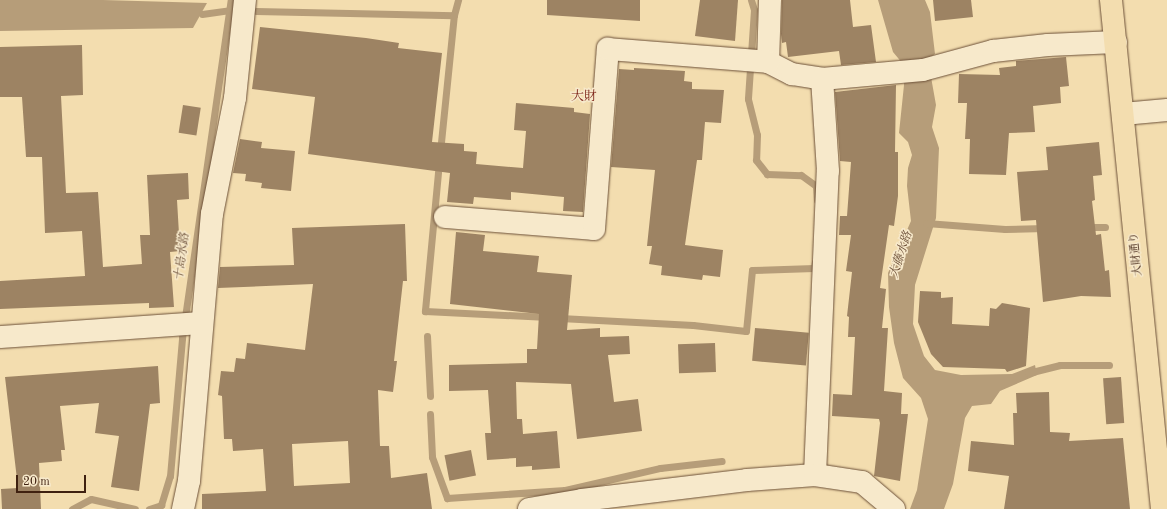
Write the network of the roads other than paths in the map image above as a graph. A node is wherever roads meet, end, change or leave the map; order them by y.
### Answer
1 (245, 0) edge
2 (770, 0) edge
3 (1112, 0) edge
4 (1116, 42) junction
5 (757, 61) junction
6 (822, 79) junction
7 (1167, 110) edge
8 (1123, 114) junction
9 (445, 217) dead end
10 (201, 323) junction
11 (0, 337) edge
12 (815, 475) junction
13 (536, 508) edge
14 (183, 509) edge
15 (894, 509) edge
16 (1162, 509) edge

1 - 10 street
2 - 5 street
3 - 4 main road, 大財通り
4 - 6 street
4 - 8 main road, 大財通り
5 - 6 street
5 - 9 street
6 - 12 street
7 - 8 street
8 - 16 main road, 大財通り
10 - 11 street
10 - 14 street
12 - 13 street
12 - 15 street

